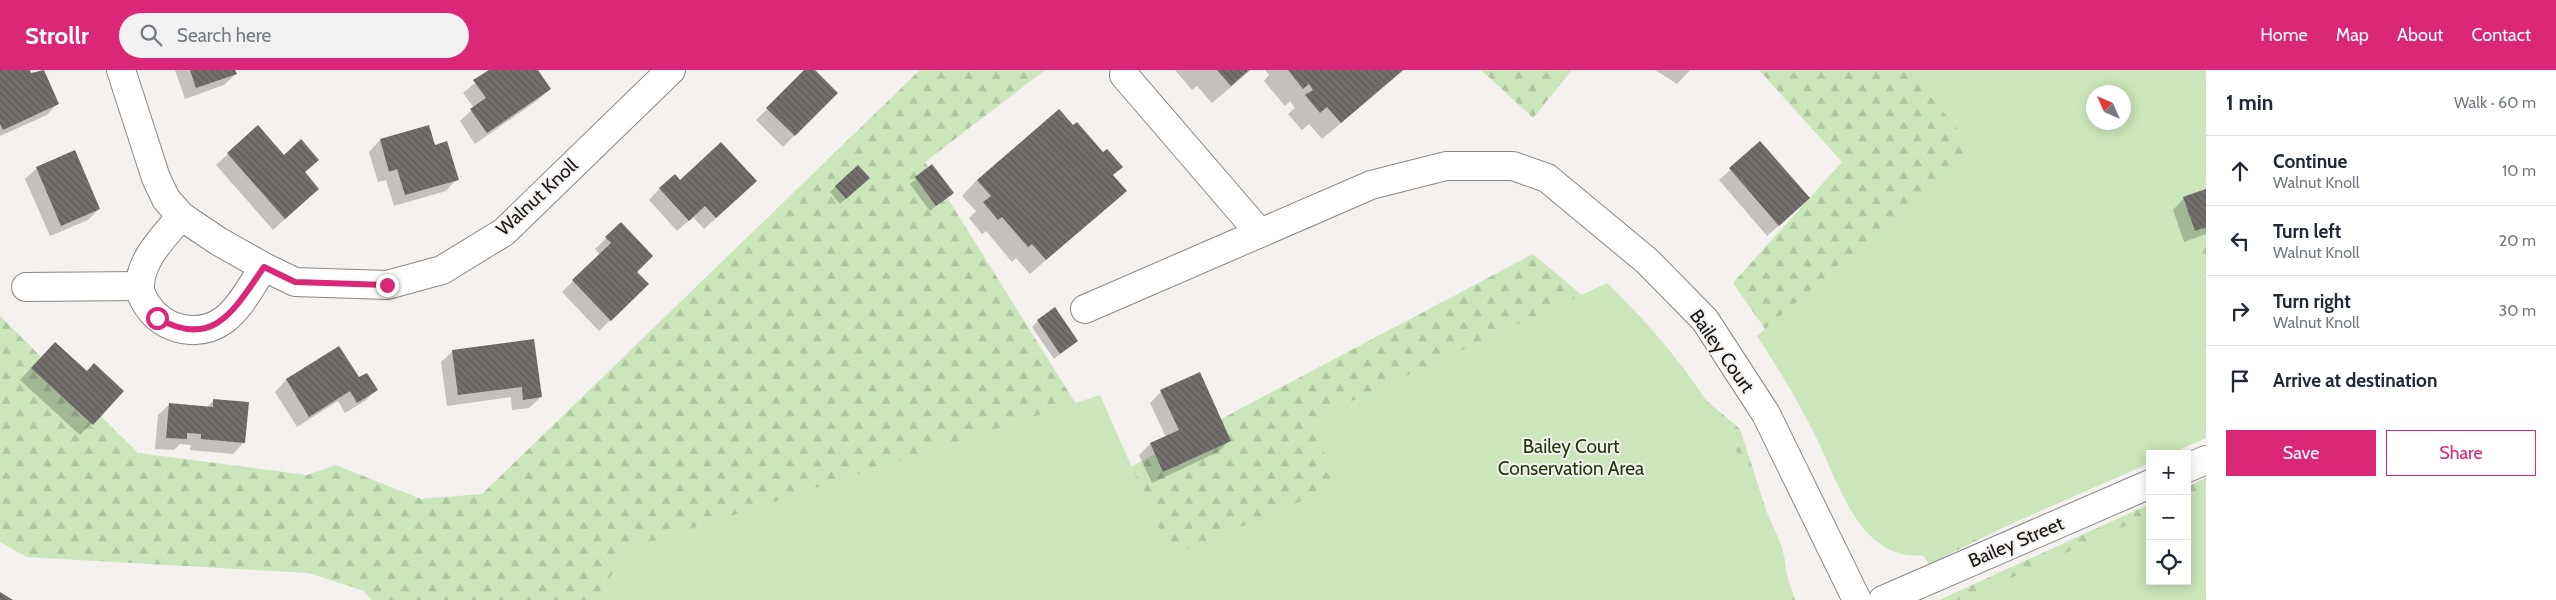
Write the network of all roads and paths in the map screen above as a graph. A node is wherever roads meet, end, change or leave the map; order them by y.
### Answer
1 (121, 70) edge
2 (671, 70) edge
3 (1124, 75) dead end
4 (181, 216) junction
5 (1259, 232) junction
6 (264, 267) junction
7 (140, 286) junction
8 (26, 287) dead end
9 (1084, 309) dead end
10 (2206, 460) edge
11 (2191, 466) edge
12 (2146, 486) edge
13 (1857, 600) edge
14 (1883, 600) edge

1 - 4 street, Walnut Knoll
2 - 6 street, Walnut Knoll
3 - 5 street
4 - 6 street, Walnut Knoll
4 - 7 street
5 - 9 street, Bailey Court
5 - 13 street, Bailey Court
6 - 7 street
7 - 8 street
10 - 11 street
12 - 14 street, Bailey Street

